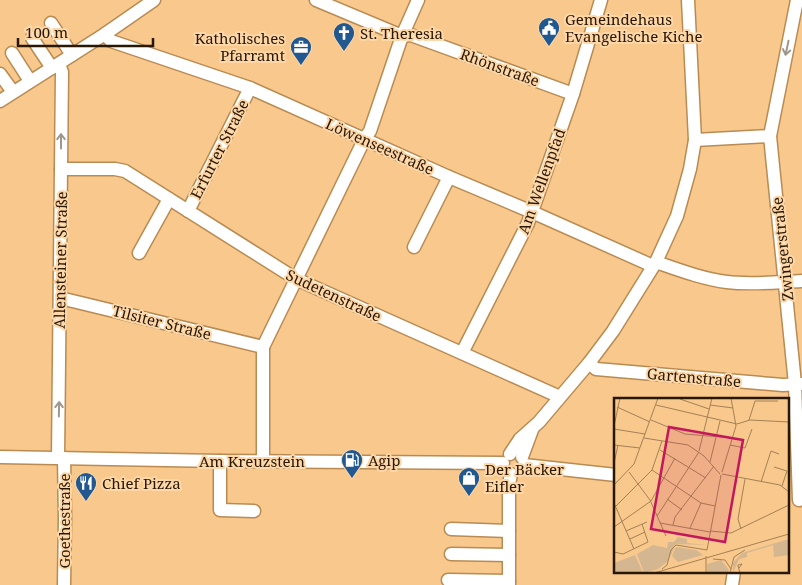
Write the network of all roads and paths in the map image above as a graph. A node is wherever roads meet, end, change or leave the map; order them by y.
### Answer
1 (154, 0) edge
2 (316, 0) edge
3 (418, 0) edge
4 (601, 0) edge
5 (688, 0) edge
6 (797, 0) edge
7 (51, 23) dead end
8 (105, 34) junction
9 (402, 36) junction
10 (32, 38) dead end
11 (12, 53) dead end
12 (72, 55) junction
13 (56, 66) junction
14 (0, 74) edge
15 (30, 81) junction
16 (250, 88) junction
17 (13, 92) junction
18 (573, 94) junction
19 (0, 101) edge
20 (770, 136) junction
21 (365, 138) junction
22 (695, 140) junction
23 (61, 169) junction
24 (449, 177) junction
25 (169, 199) junction
26 (188, 211) junction
27 (532, 212) junction
28 (414, 247) dead end
29 (139, 253) dead end
30 (655, 264) junction
31 (296, 279) junction
32 (786, 281) junction
33 (802, 281) edge
34 (60, 298) junction
35 (263, 347) junction
36 (462, 353) junction
37 (589, 363) junction
38 (799, 384) edge
39 (560, 397) junction
40 (0, 457) edge
41 (61, 458) junction
42 (515, 459) junction
43 (220, 461) junction
44 (263, 461) junction
45 (614, 475) edge
46 (796, 499) edge
47 (254, 511) dead end
48 (451, 529) dead end
49 (509, 531) junction
50 (451, 554) dead end
51 (509, 556) junction
52 (734, 572) edge
53 (448, 580) dead end
54 (509, 583) edge
55 (64, 585) edge
56 (732, 585) edge

1 - 8 street
2 - 9 street, Rhönstraße
3 - 9 street
4 - 18 street, Am Wellenpfad
5 - 22 street
6 -> 20 street, Zwingerstraße
7 - 12 street
8 - 12 street
8 - 16 street, Löwenseestraße
9 - 18 street, Rhönstraße
9 - 21 street
10 - 13 street
11 - 15 street
12 - 13 street
13 - 15 street
23 -> 13 street, Allensteiner Straße
14 - 17 street
15 - 17 street
16 - 21 street, Löwenseestraße
16 - 26 street, Erfurter Straße
17 - 19 street
18 - 27 street, Am Wellenpfad
20 - 22 street
20 - 32 street, Zwingerstraße
21 - 24 street, Löwenseestraße
21 - 31 street
22 - 30 street
23 - 25 street, Sudetenstraße
23 - 34 street, Allensteiner Straße
24 - 27 street, Löwenseestraße
24 - 28 street
25 - 26 street, Sudetenstraße
25 - 29 street
26 - 31 street, Sudetenstraße
27 - 30 street, Löwenseestraße
27 - 36 street, Am Wellenpfad
30 - 32 street, Löwenseestraße
30 - 37 street
31 - 35 street
31 - 36 street, Sudetenstraße
32 - 33 street, Löwenseestraße
32 - 38 street, Zwingerstraße
34 - 35 street, Tilsiter Straße
41 -> 34 street, Allensteiner Straße
35 - 44 street
36 - 39 street, Sudetenstraße
37 - 38 street, Gartenstraße
37 - 39 street
38 - 46 street, Zwingerstraße
39 - 42 street
40 - 41 street, Am Kreuzstein
41 - 43 street, Am Kreuzstein
41 - 55 street, Goethestraße
42 - 44 street, Am Kreuzstein
42 - 45 street, Am Kreuzstein
42 - 49 street
43 - 44 street, Am Kreuzstein
43 - 47 street
48 - 49 street
49 - 51 street
50 - 51 street
51 - 54 street
52 - 56 street
53 - 54 street

